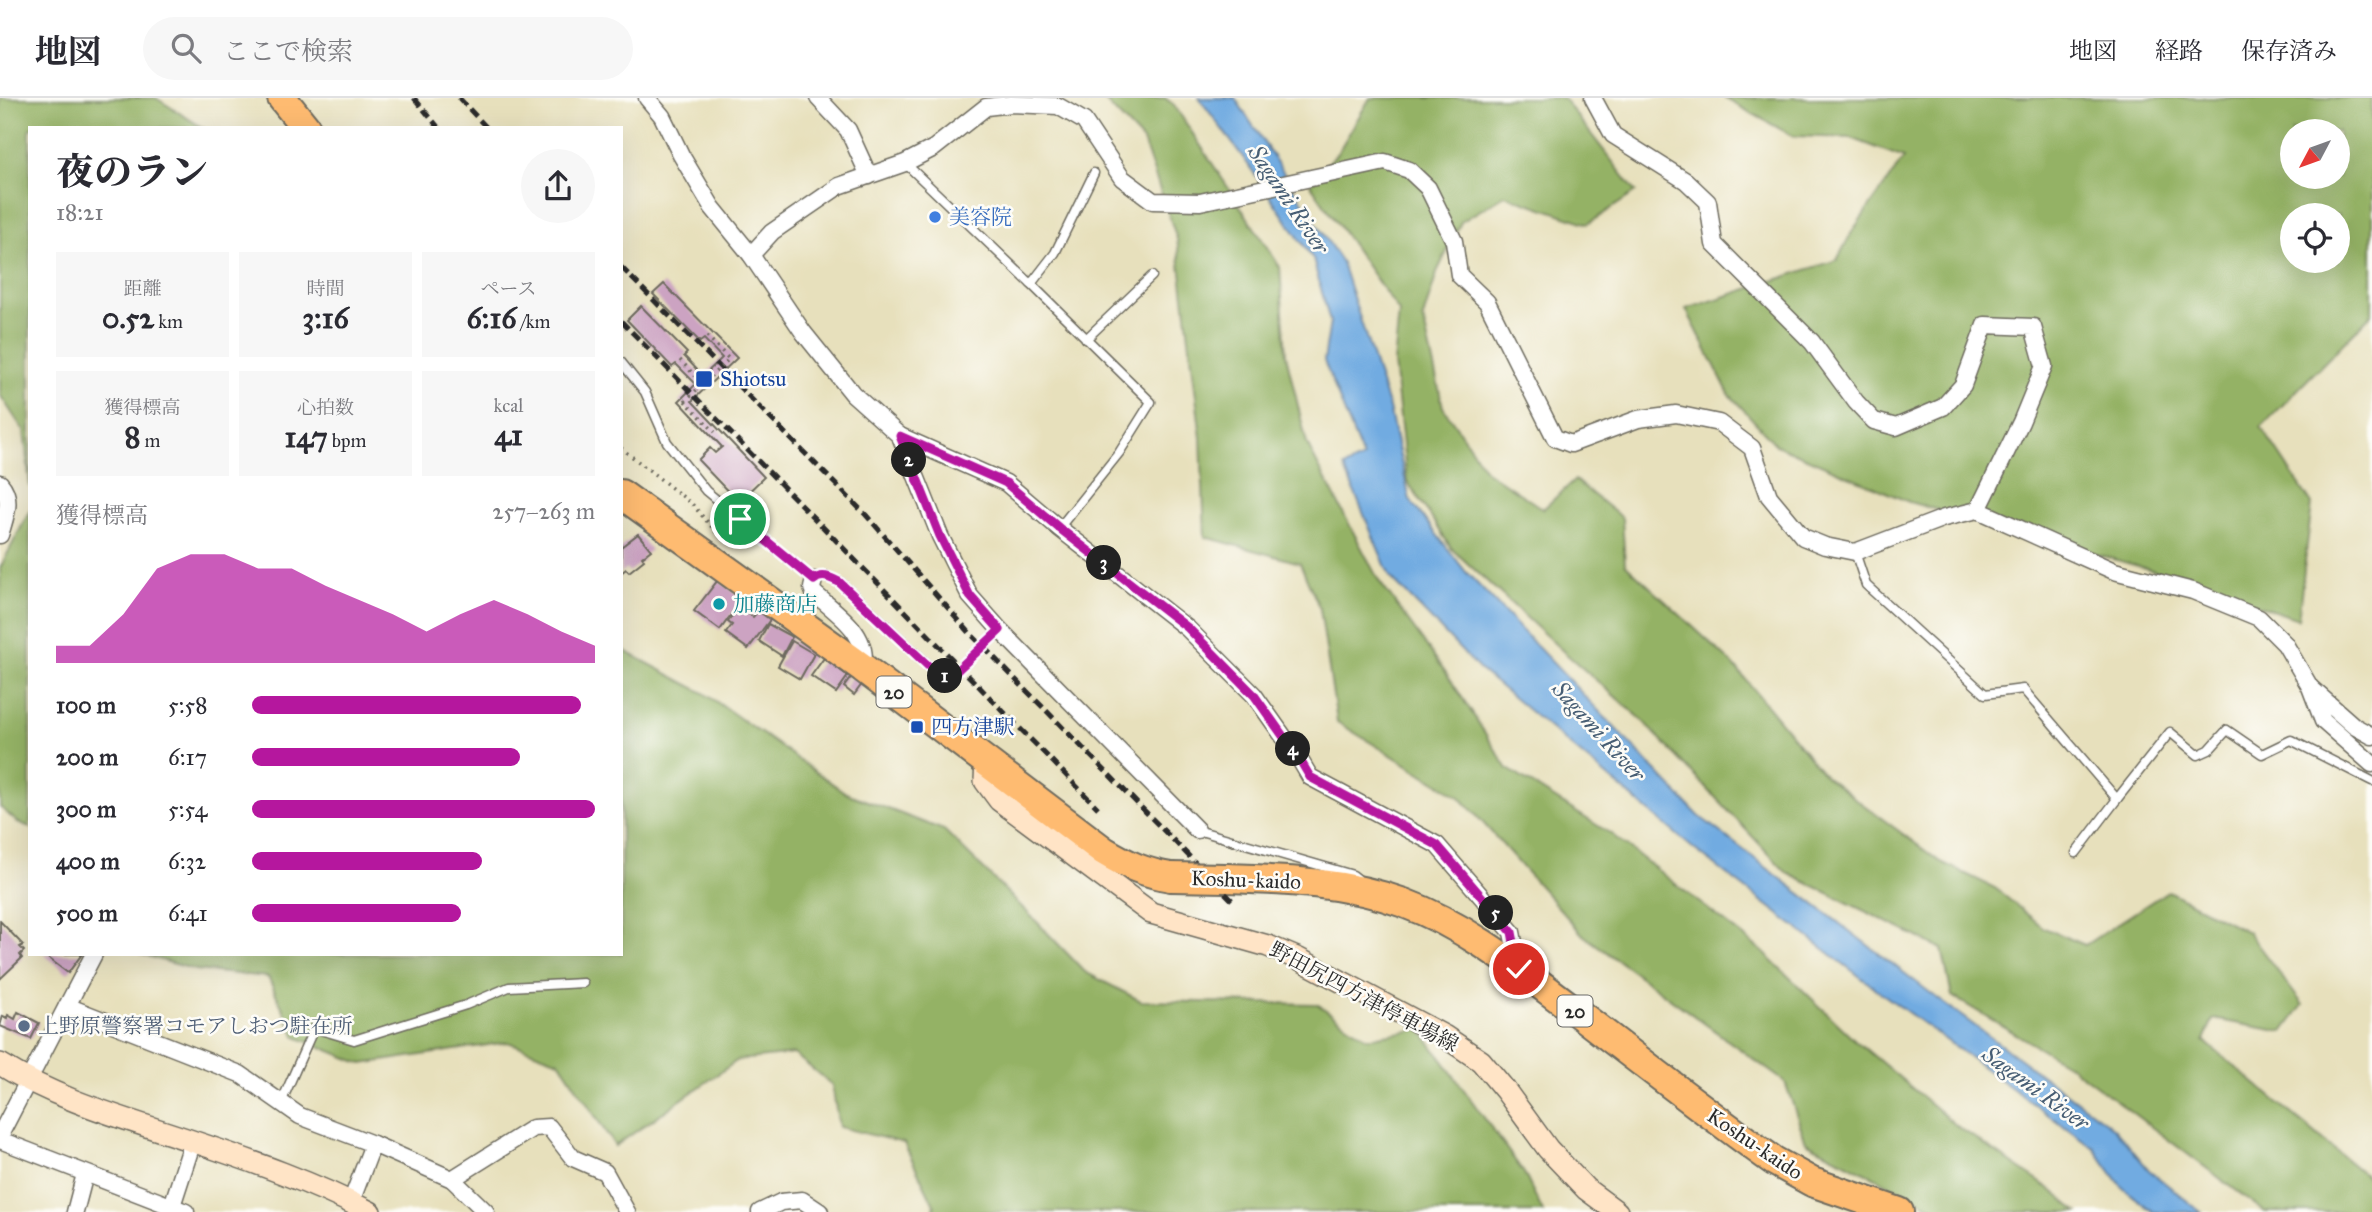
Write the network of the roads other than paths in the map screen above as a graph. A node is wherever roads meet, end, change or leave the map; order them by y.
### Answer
1 (282, 98) edge
2 (647, 98) edge
3 (818, 98) edge
4 (1593, 98) edge
5 (304, 126) edge
6 (905, 163) junction
7 (1094, 173) dead end
8 (869, 176) junction
9 (751, 255) junction
10 (1152, 276) dead end
11 (1031, 284) junction
12 (1086, 339) junction
13 (623, 364) edge
14 (900, 436) junction
15 (0, 482) edge
16 (623, 495) edge
17 (1978, 510) junction
18 (1059, 528) junction
19 (0, 535) edge
20 (1855, 552) junction
21 (814, 580) junction
22 (1000, 630) junction
23 (863, 668) junction
24 (2310, 687) junction
25 (2372, 736) edge
26 (986, 760) junction
27 (2372, 764) edge
28 (2372, 781) edge
29 (2117, 799) junction
30 (1197, 830) joint
31 (2076, 853) dead end
32 (1381, 897) junction
33 (93, 956) edge
34 (1519, 969) junction
35 (583, 983) dead end
36 (67, 1006) junction
37 (0, 1064) edge
38 (28, 1082) junction
39 (282, 1102) junction
40 (0, 1135) edge
41 (0, 1140) edge
42 (193, 1141) junction
43 (373, 1144) junction
44 (85, 1174) junction
45 (452, 1179) junction
46 (365, 1209) edge
47 (176, 1210) edge
48 (75, 1212) edge
49 (486, 1212) edge
50 (626, 1212) edge
51 (760, 1212) edge
52 (820, 1212) edge
53 (1617, 1212) edge
54 (1899, 1212) edge

1 - 5 highway
2 - 9 street
3 - 8 street
4 - 17 street
6 - 8 street
6 - 11 lane
6 - 20 street
7 - 11 lane
8 - 9 street
9 - 14 street
10 - 12 lane
11 - 12 lane
12 - 18 lane
13 - 21 lane
14 - 18 street
14 - 22 street
15 - 19 street
16 - 23 highway, Koshu-kaido / 20
17 - 20 street
17 - 24 street
18 - 34 street
20 - 29 lane
21 - 22 lane
21 - 23 street
22 - 30 street
23 - 26 highway, Koshu-kaido / 20
24 - 25 street
24 - 27 street
26 - 32 highway, Koshu-kaido / 20, bridge
26 - 53 main road, 野田尻四方津停車場線
28 - 29 lane
29 - 31 lane
30 - 32 lane
32 - 34 highway, Koshu-kaido / 20
33 - 36 street
34 - 54 highway, Koshu-kaido / 20
35 - 39 lane
36 - 38 street
36 - 39 street
37 - 38 main road
38 - 40 street
38 - 42 main road
39 - 43 street
41 - 44 street
42 - 46 main road
42 - 47 street
43 - 45 street
43 - 46 street
44 - 47 street
44 - 48 street
45 - 49 street
45 - 50 street
51 - 52 street

